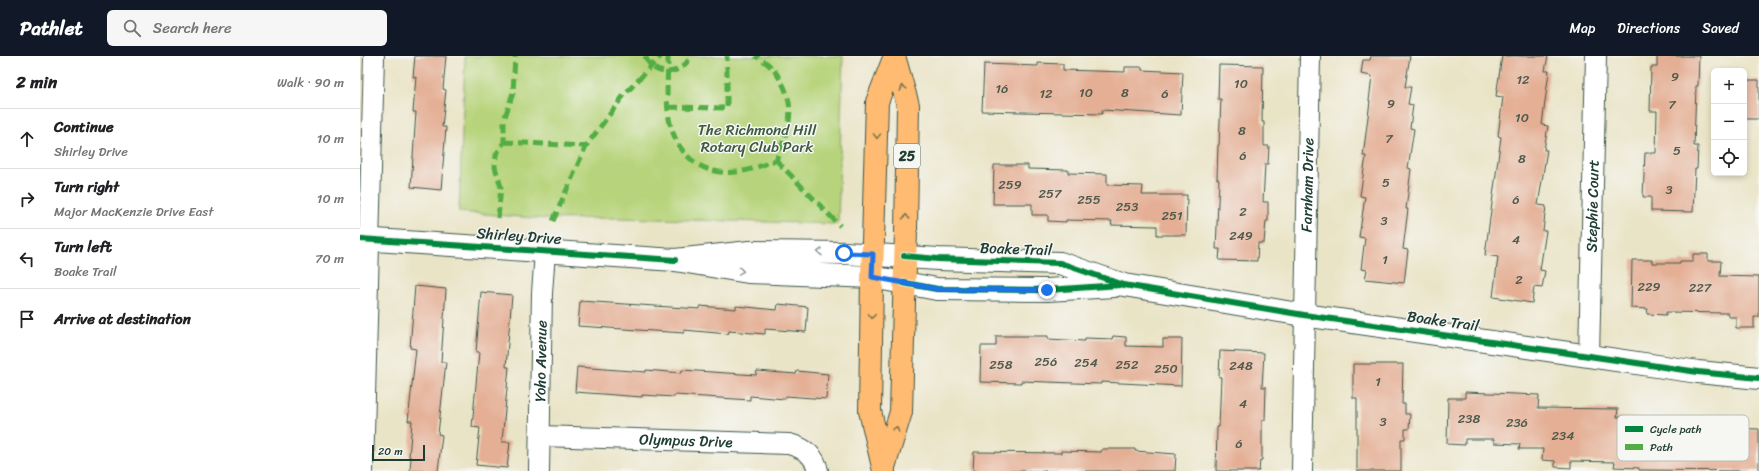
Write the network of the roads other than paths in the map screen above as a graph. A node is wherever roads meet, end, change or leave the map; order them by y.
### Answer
1 (374, 56) edge
2 (1310, 56) edge
3 (1596, 56) edge
4 (894, 57) edge
5 (364, 239) edge
6 (545, 252) junction
7 (889, 255) junction
8 (675, 260) junction
9 (888, 280) junction
10 (1124, 285) junction
11 (1304, 315) junction
12 (1589, 356) junction
13 (1759, 378) edge
14 (540, 436) junction
15 (884, 469) edge
16 (364, 471) edge
17 (540, 471) edge
18 (818, 471) edge
19 (1302, 471) edge

1 - 5 street
2 - 11 street, Farnham Drive
3 - 12 street, Stephie Court
4 -> 7 main road, 25
7 -> 4 main road, 25
5 - 6 street, Shirley Drive
5 - 16 street
6 - 8 street, Shirley Drive
6 - 14 street, Yoho Avenue
7 -> 8 street, Shirley Drive
7 - 9 main road, 25
7 - 9 main road, 25
7 - 10 street, Boake Trail
8 -> 9 street, Shirley Drive
9 - 10 street, Boake Trail
9 -> 15 main road, 25
15 -> 9 main road, 25
10 - 11 street, Boake Trail
11 - 12 street, Boake Trail
11 - 19 street, Farnham Drive
12 - 13 street, Boake Trail
14 - 17 street, Yoho Avenue
14 - 18 street, Olympus Drive

